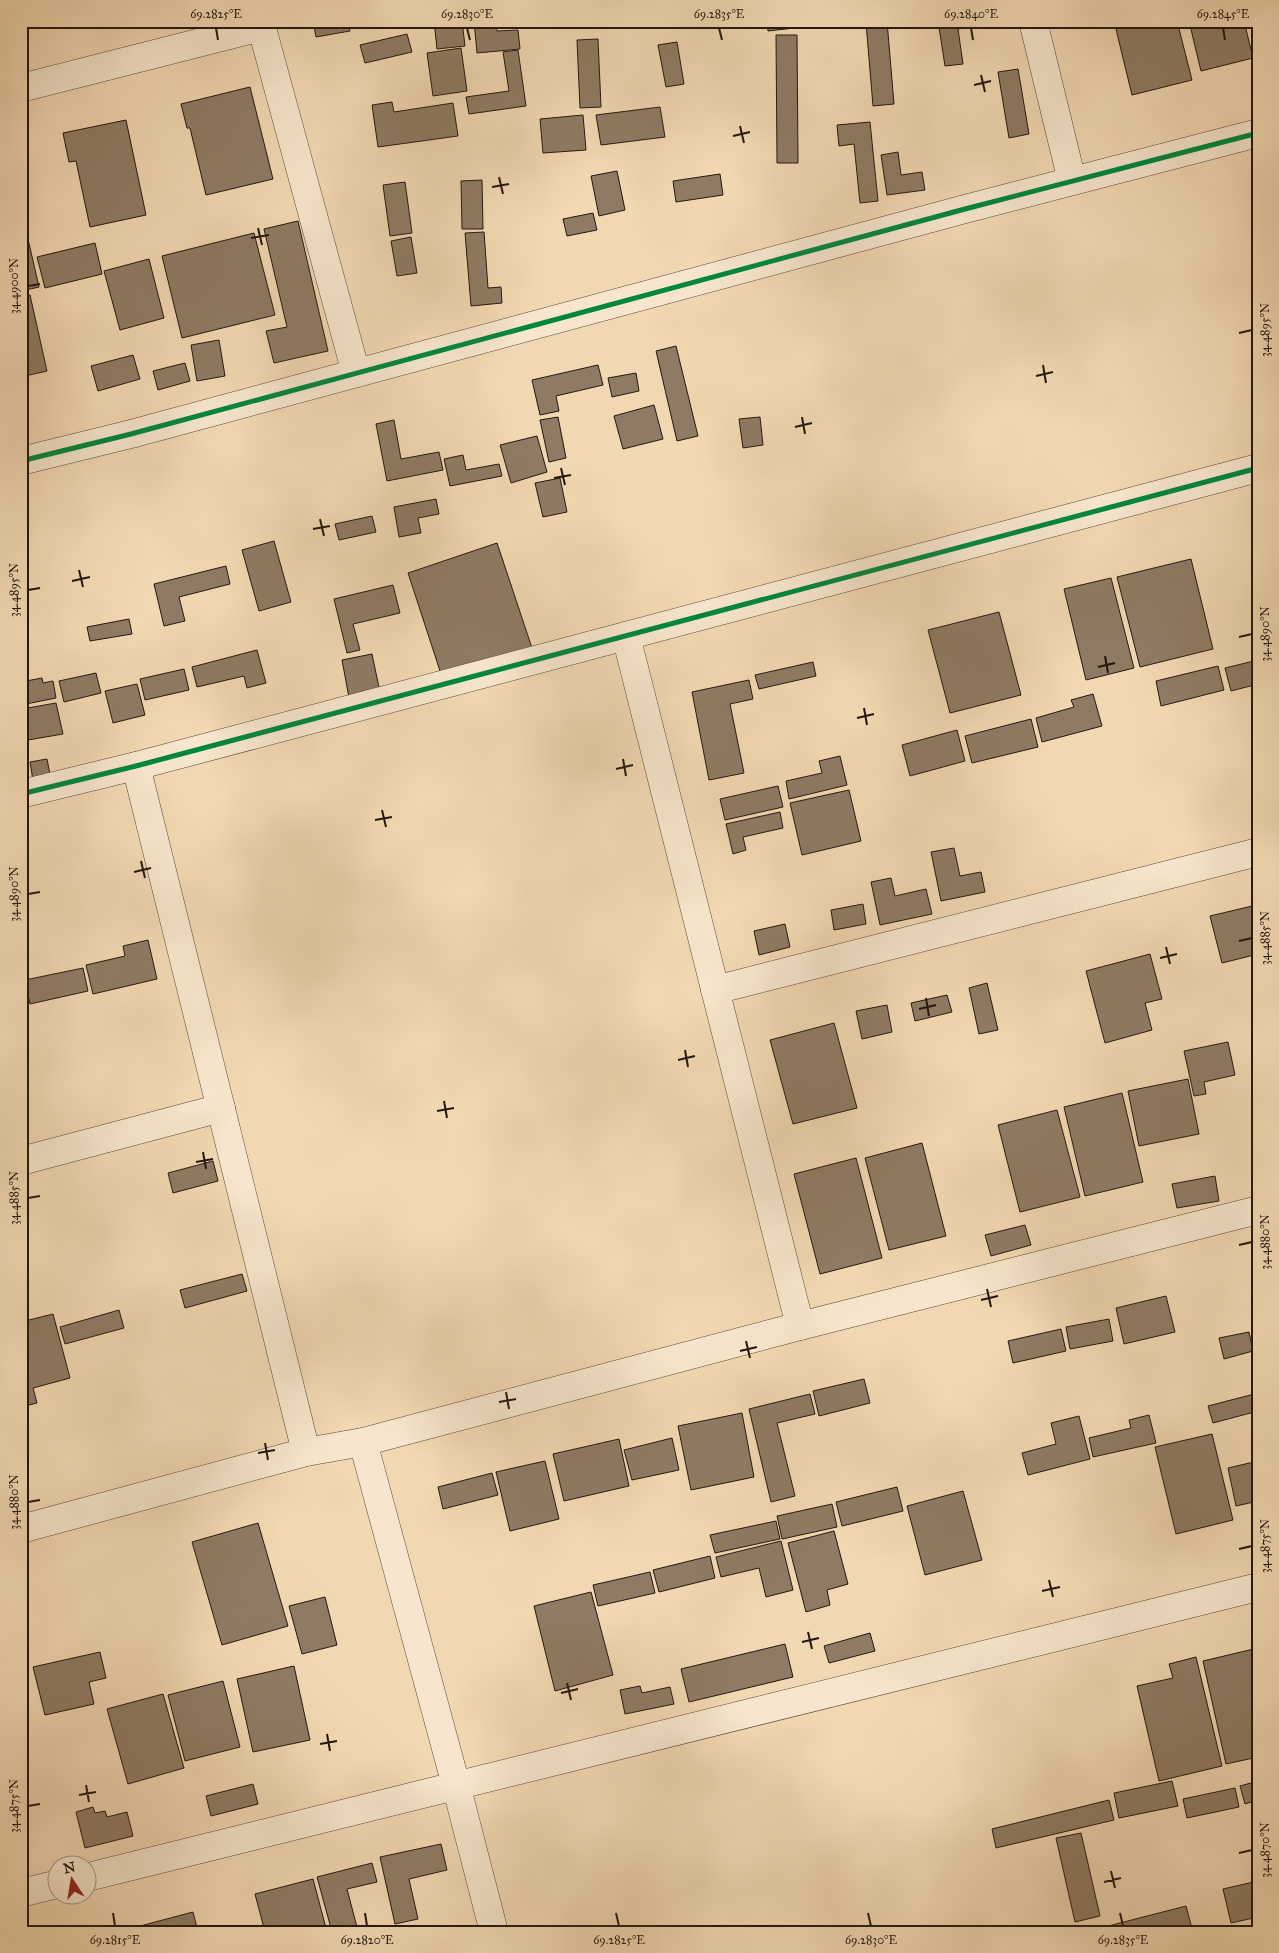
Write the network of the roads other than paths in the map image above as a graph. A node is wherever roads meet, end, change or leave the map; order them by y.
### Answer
1 (1033, 21) edge
2 (261, 24) edge
3 (21, 88) edge
4 (1258, 133) edge
5 (1072, 181) junction
6 (356, 373) junction
7 (21, 461) edge
8 (1258, 468) edge
9 (626, 636) junction
10 (136, 766) junction
11 (21, 794) edge
12 (1258, 852) edge
13 (715, 990) junction
14 (221, 1108) junction
15 (21, 1161) edge
16 (1258, 1210) edge
17 (800, 1326) junction
18 (363, 1442) junction
19 (306, 1452) junction
20 (21, 1529) edge
21 (1258, 1587) edge
22 (456, 1785) junction
23 (98, 1874) edge
24 (48, 1886) edge
25 (21, 1893) edge
26 (494, 1932) edge

1 - 5 street
2 - 3 street
2 - 6 street
4 - 5 street
5 - 6 street
6 - 7 street
8 - 9 street
9 - 10 street
9 - 13 street
10 - 11 street
10 - 14 street
12 - 13 street
13 - 17 street
14 - 15 street
14 - 19 street
16 - 17 street
17 - 18 street
18 - 19 street
18 - 22 street
19 - 20 street
21 - 22 street
22 - 23 street
22 - 26 street
24 - 25 street

